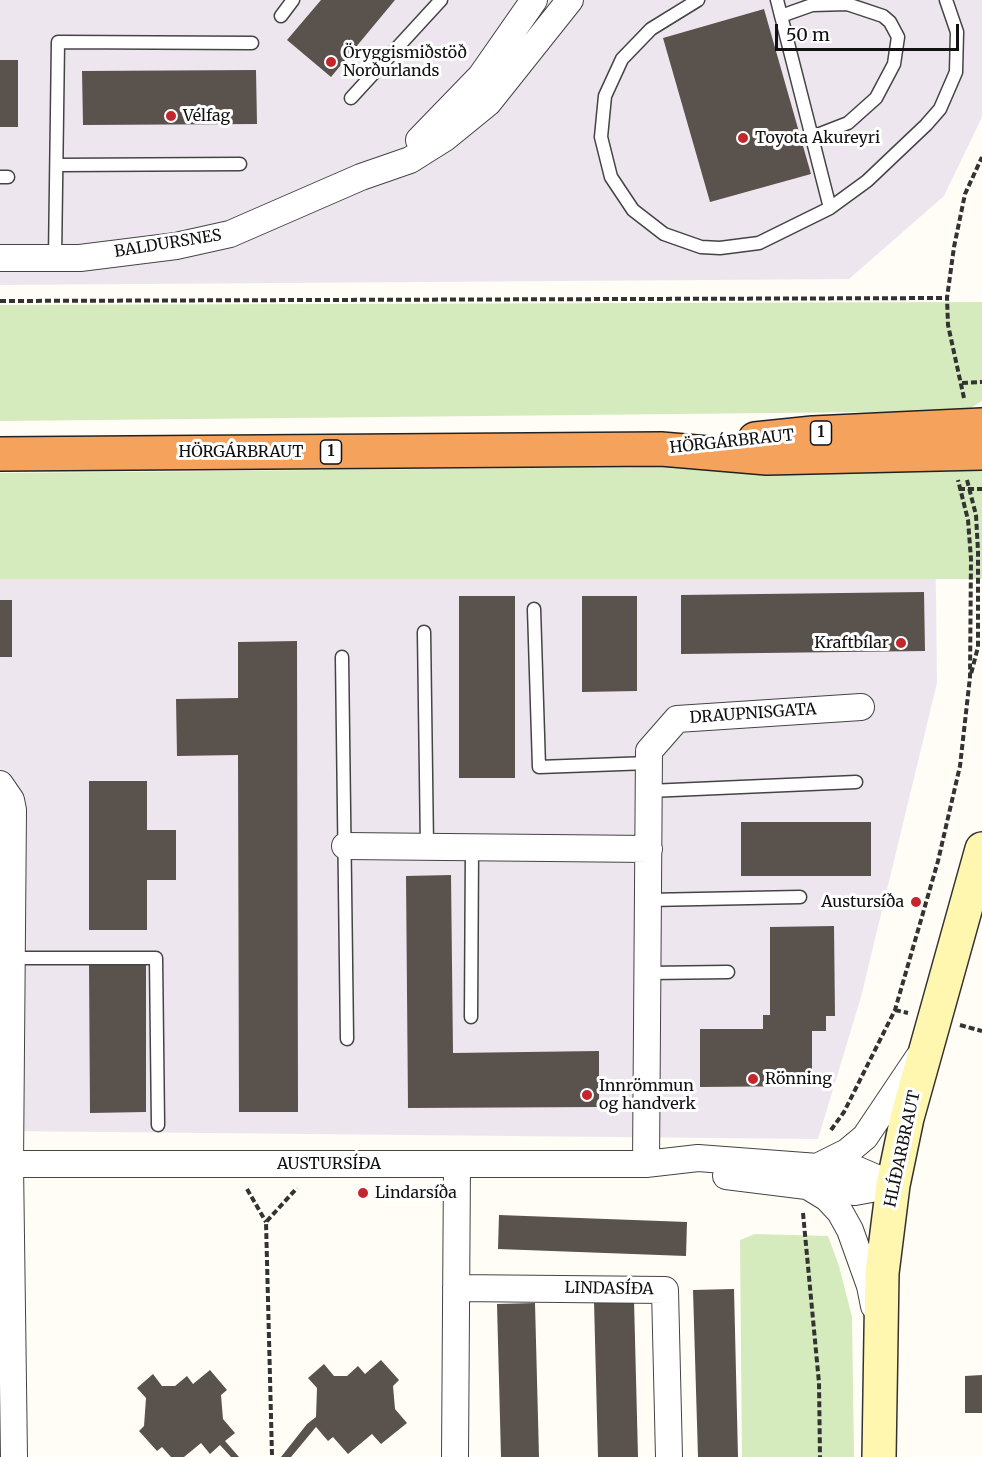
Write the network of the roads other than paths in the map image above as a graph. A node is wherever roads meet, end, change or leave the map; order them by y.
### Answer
1 (293, 0) edge
2 (441, 0) edge
3 (534, 0) edge
4 (570, 0) edge
5 (698, 0) edge
6 (777, 0) edge
7 (945, 0) edge
8 (281, 16) dead end
9 (782, 16) junction
10 (252, 43) dead end
11 (351, 98) dead end
12 (812, 137) junction
13 (240, 164) dead end
14 (58, 165) junction
15 (361, 177) junction
16 (830, 208) junction
17 (0, 258) edge
18 (55, 258) junction
19 (982, 425) edge
20 (661, 449) junction
21 (0, 454) edge
22 (974, 466) edge
23 (534, 609) dead end
24 (424, 632) dead end
25 (342, 657) dead end
26 (861, 707) dead end
27 (649, 763) junction
28 (856, 782) dead end
29 (0, 784) edge
30 (649, 791) junction
31 (345, 846) junction
32 (427, 847) junction
33 (472, 847) junction
34 (649, 849) junction
35 (982, 849) edge
36 (800, 897) dead end
37 (648, 900) junction
38 (6, 958) edge
39 (728, 972) dead end
40 (648, 973) junction
41 (471, 1017) dead end
42 (347, 1039) dead end
43 (926, 1047) junction
44 (5, 1092) edge
45 (158, 1125) dead end
46 (5, 1164) edge
47 (457, 1164) junction
48 (652, 1164) junction
49 (813, 1177) junction
50 (893, 1185) junction
51 (456, 1288) junction
52 (879, 1334) junction
53 (14, 1457) edge
54 (456, 1457) edge
55 (669, 1457) edge
56 (879, 1457) edge

1 - 8 lane
2 - 11 lane
3 - 15 street, BALDURSNES
4 - 15 street, BALDURSNES
5 - 16 lane
6 - 9 lane
7 - 16 lane
9 - 12 lane
9 - 12 lane
10 - 14 lane
12 - 16 lane
13 - 14 lane
14 - 18 lane
15 - 18 street, BALDURSNES
17 - 18 street, BALDURSNES
19 - 20 highway, HÖRGÁRBRAUT / 1
20 - 21 highway, HÖRGÁRBRAUT / 1
20 - 22 highway, HÖRGÁRBRAUT / 1
23 - 27 lane
24 - 32 lane
25 - 31 lane
26 - 27 street, DRAUPNISGATA
27 - 30 street, DRAUPNISGATA
28 - 30 lane
29 - 38 street
30 - 34 street, DRAUPNISGATA
31 - 32 street
31 - 42 lane
32 - 33 street
33 - 34 street
33 - 41 lane
34 - 37 street, DRAUPNISGATA
35 - 43 main road, HLÍÐARBRAUT
36 - 37 lane
37 - 40 street, DRAUPNISGATA
38 - 44 street
38 - 45 lane
39 - 40 lane
40 - 48 street, DRAUPNISGATA
43 - 49 street
43 - 50 main road, HLÍÐARBRAUT
44 - 46 street
46 - 47 street, AUSTURSÍÐA
46 - 53 street
47 - 48 street, AUSTURSÍÐA
47 - 51 street
48 - 49 street, AUSTURSÍÐA
49 - 50 street, AUSTURSÍÐA
49 - 52 street
50 - 52 main road, HLÍÐARBRAUT
51 - 54 street
51 - 55 street, LINDASÍÐA
52 - 56 main road, HLÍÐARBRAUT

